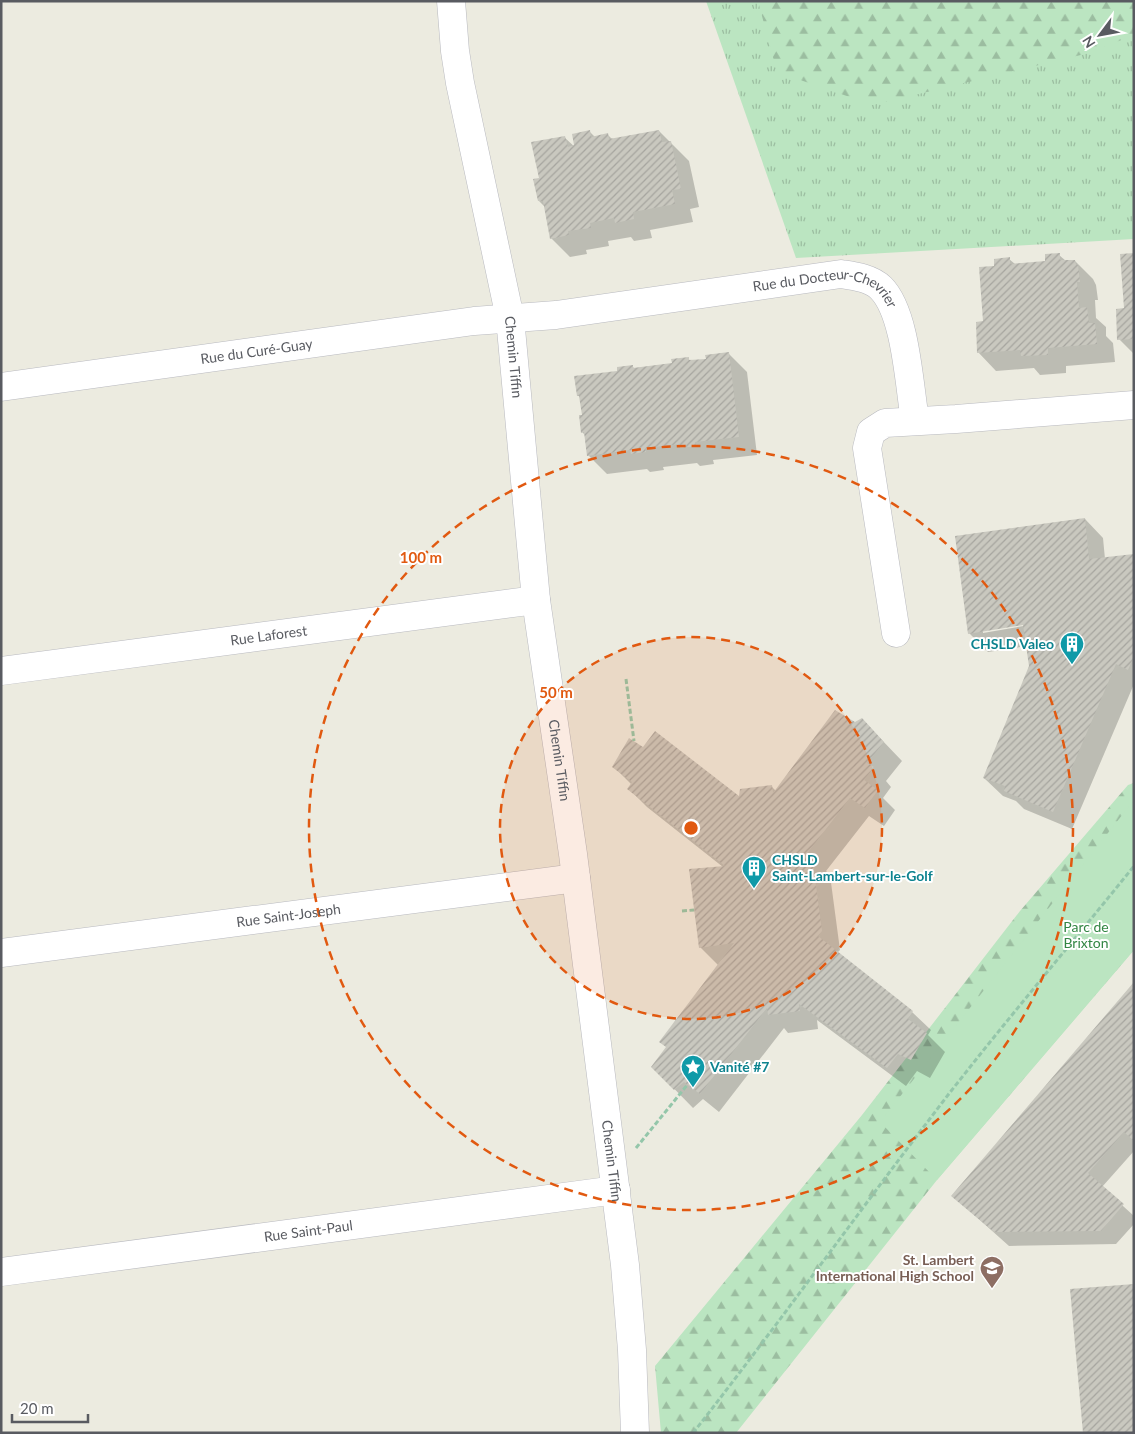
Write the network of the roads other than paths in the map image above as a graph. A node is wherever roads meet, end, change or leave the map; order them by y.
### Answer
1 (451, 1) edge
2 (510, 318) junction
3 (1, 387) edge
4 (1134, 405) edge
5 (915, 420) junction
6 (536, 600) junction
7 (896, 633) dead end
8 (1, 671) edge
9 (576, 878) junction
10 (1, 953) edge
11 (616, 1190) junction
12 (1, 1272) edge
13 (635, 1433) edge

1 - 2 street, Chemin Tiffin
2 - 3 street, Rue du Curé-Guay
2 - 5 street, Rue du Docteur-Chevrier
2 - 6 street, Chemin Tiffin
4 - 5 street
5 - 7 street
6 - 8 street, Rue Laforest
6 - 9 street, Chemin Tiffin
9 - 10 street, Rue Saint-Joseph
9 - 11 street, Chemin Tiffin
11 - 12 street, Rue Saint-Paul
11 - 13 street, Chemin Tiffin

